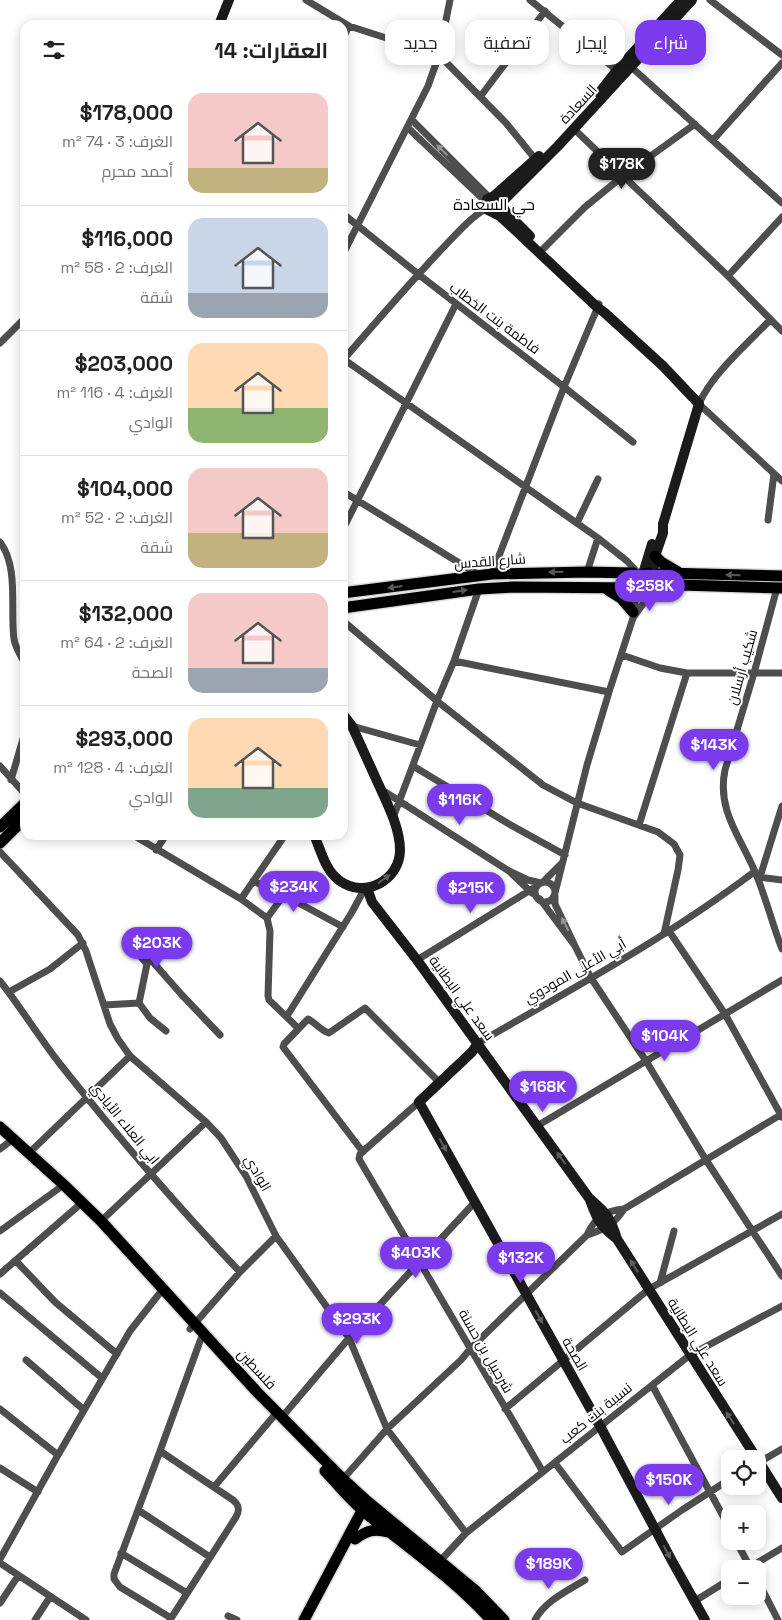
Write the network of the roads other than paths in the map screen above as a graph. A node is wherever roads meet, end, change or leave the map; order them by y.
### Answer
1 (229, 0) edge
2 (236, 0) edge
3 (306, 0) edge
4 (450, 0) edge
5 (530, 0) edge
6 (681, 0) edge
7 (692, 0) edge
8 (710, 0) edge
9 (545, 11) junction
10 (221, 20) edge
11 (228, 20) edge
12 (339, 20) edge
13 (446, 20) edge
14 (349, 26) edge
15 (385, 38) edge
16 (782, 56) edge
17 (782, 63) edge
18 (629, 64) junction
19 (435, 65) edge
20 (449, 65) edge
21 (620, 73) junction
22 (480, 97) junction
23 (412, 120) junction
24 (694, 124) junction
25 (408, 128) junction
26 (574, 129) junction
27 (713, 140) junction
28 (536, 160) junction
29 (623, 176) junction
30 (493, 203) junction
31 (782, 204) edge
32 (782, 217) edge
33 (348, 218) edge
34 (358, 225) junction
35 (348, 244) edge
36 (543, 249) junction
37 (418, 274) junction
38 (728, 276) junction
39 (456, 304) junction
40 (601, 308) junction
41 (770, 320) junction
42 (20, 323) edge
43 (782, 331) edge
44 (0, 343) edge
45 (348, 353) edge
46 (348, 362) edge
47 (564, 387) junction
48 (406, 403) junction
49 (699, 404) junction
50 (633, 442) dead end
51 (774, 474) junction
52 (598, 479) dead end
53 (782, 481) edge
54 (525, 486) junction
55 (348, 494) edge
56 (357, 499) junction
57 (348, 518) edge
58 (768, 520) dead end
59 (577, 523) junction
60 (663, 524) junction
61 (598, 538) junction
62 (0, 542) edge
63 (655, 556) junction
64 (587, 572) junction
65 (680, 573) junction
66 (492, 574) junction
67 (479, 575) junction
68 (782, 576) edge
69 (646, 582) junction
70 (479, 588) junction
71 (604, 588) junction
72 (779, 588) edge
73 (348, 592) edge
74 (348, 607) edge
75 (633, 615) junction
76 (348, 625) edge
77 (20, 653) edge
78 (622, 656) junction
79 (454, 661) junction
80 (687, 673) junction
81 (754, 673) junction
82 (782, 674) edge
83 (609, 692) junction
84 (437, 701) junction
85 (348, 721) edge
86 (352, 726) junction
87 (420, 745) junction
88 (20, 749) edge
89 (0, 766) edge
90 (413, 766) junction
91 (11, 780) junction
92 (20, 789) edge
93 (381, 790) junction
94 (400, 801) junction
95 (577, 803) junction
96 (782, 806) edge
97 (20, 808) edge
98 (393, 818) junction
99 (20, 823) edge
100 (779, 824) edge
101 (639, 825) junction
102 (0, 827) edge
103 (141, 840) edge
104 (163, 840) edge
105 (282, 840) edge
106 (316, 840) edge
107 (0, 843) edge
108 (156, 850) junction
109 (0, 852) edge
110 (563, 859) junction
111 (509, 870) junction
112 (758, 875) junction
113 (782, 880) edge
114 (253, 881) junction
115 (540, 884) junction
116 (366, 888) junction
117 (531, 891) junction
118 (555, 894) junction
119 (284, 895) junction
120 (241, 899) junction
121 (539, 899) junction
122 (267, 918) junction
123 (343, 927) junction
124 (666, 933) junction
125 (134, 942) dead end
126 (83, 943) junction
127 (575, 946) junction
128 (782, 949) edge
129 (417, 960) junction
130 (147, 964) junction
131 (591, 978) junction
132 (782, 980) edge
133 (0, 981) edge
134 (9, 992) junction
135 (139, 1003) junction
136 (104, 1005) junction
137 (725, 1014) junction
138 (287, 1016) junction
139 (298, 1028) junction
140 (166, 1031) dead end
141 (220, 1035) dead end
142 (478, 1043) junction
143 (130, 1056) junction
144 (646, 1061) junction
145 (440, 1083) junction
146 (87, 1096) junction
147 (419, 1102) junction
148 (782, 1115) edge
149 (206, 1122) junction
150 (537, 1126) junction
151 (0, 1127) edge
152 (3, 1143) edge
153 (363, 1152) junction
154 (29, 1154) junction
155 (706, 1160) junction
156 (151, 1174) junction
157 (58, 1188) junction
158 (475, 1202) junction
159 (77, 1207) junction
160 (624, 1209) junction
161 (782, 1214) edge
162 (601, 1215) junction
163 (101, 1221) junction
164 (612, 1222) junction
165 (603, 1229) junction
166 (0, 1231) edge
167 (674, 1231) dead end
168 (753, 1231) junction
169 (587, 1234) junction
170 (276, 1236) junction
171 (617, 1239) junction
172 (16, 1261) junction
173 (418, 1262) junction
174 (240, 1272) junction
175 (0, 1274) edge
176 (782, 1276) edge
177 (660, 1283) junction
178 (649, 1289) junction
179 (0, 1293) edge
180 (159, 1294) junction
181 (526, 1294) junction
182 (782, 1306) edge
183 (197, 1331) junction
184 (348, 1338) junction
185 (471, 1348) junction
186 (117, 1354) junction
187 (690, 1355) junction
188 (26, 1360) dead end
189 (563, 1361) junction
190 (102, 1378) junction
191 (652, 1385) junction
192 (0, 1409) edge
193 (505, 1409) junction
194 (84, 1410) junction
195 (277, 1417) junction
196 (600, 1426) junction
197 (387, 1429) junction
198 (782, 1449) edge
199 (751, 1450) edge
200 (160, 1451) junction
201 (58, 1455) junction
202 (766, 1457) edge
203 (554, 1462) junction
204 (0, 1468) edge
205 (543, 1472) junction
206 (766, 1473) edge
207 (343, 1479) junction
208 (721, 1485) edge
209 (214, 1487) junction
210 (711, 1491) junction
211 (38, 1492) junction
212 (348, 1496) junction
213 (782, 1498) edge
214 (367, 1508) junction
215 (138, 1510) junction
216 (721, 1511) edge
217 (356, 1523) junction
218 (654, 1529) junction
219 (391, 1533) junction
220 (466, 1533) junction
221 (355, 1539) junction
222 (782, 1548) edge
223 (121, 1553) junction
224 (210, 1558) junction
225 (0, 1559) edge
226 (762, 1560) edge
227 (440, 1561) junction
228 (0, 1563) edge
229 (18, 1576) junction
230 (585, 1580) dead end
231 (721, 1585) edge
232 (187, 1593) junction
233 (766, 1597) edge
234 (50, 1598) junction
235 (695, 1601) junction
236 (0, 1603) edge
237 (228, 1616) dead end
238 (170, 1619) edge
239 (35, 1620) edge
240 (86, 1620) edge
241 (237, 1620) edge
242 (304, 1620) edge
243 (310, 1620) edge
244 (491, 1620) edge
245 (504, 1620) edge
246 (535, 1620) edge
247 (705, 1620) edge
248 (778, 1620) edge

1 - 10 main road
2 - 11 main road
3 - 12 street
4 - 13 street
5 - 9 street
6 - 18 main road, السعادة
7 - 18 main road, السعادة
8 - 16 street
9 - 21 street
9 - 22 street
14 - 15 street
17 - 27 street
18 - 21 main road, السعادة
18 - 24 street
19 - 23 street
20 - 22 street
21 - 26 main road, السعادة
21 - 28 main road, السعادة
22 - 28 street
23 - 25 street
30 -> 23 street
24 - 27 street
24 - 29 street
25 - 30 street
25 - 34 street
26 - 29 street
26 - 30 main road, السعادة
27 - 31 street
28 - 30 main road, السعادة
29 - 36 street
29 - 38 street
30 - 36 main road
30 - 37 street, السعادة
30 - 40 main road
32 - 38 street
33 - 34 street, فاطمة بنت الخطاب
34 - 35 street
34 - 37 street, فاطمة بنت الخطاب
36 - 40 main road
37 - 39 street, فاطمة بنت الخطاب
37 - 45 street, السعادة
38 - 41 street
39 - 47 street, فاطمة بنت الخطاب
39 - 48 street
40 - 47 street
40 - 49 main road
41 - 43 street
41 - 49 street
42 - 44 street
46 - 48 street
47 - 50 street, فاطمة بنت الخطاب
47 - 54 street
48 - 54 street
48 - 56 street
49 - 51 street
49 - 60 main road
51 - 53 street
51 - 58 street
52 - 59 street
54 - 59 street
54 - 66 street
55 - 56 street
56 - 57 street
56 - 67 street
59 - 61 street
60 - 63 main road
60 - 69 main road
61 - 64 street
61 - 69 street
62 - 77 street
63 - 65 main road
63 - 69 main road
64 -> 66 main road, شارع القدس
64 - 69 main road, شارع القدس
68 -> 65 main road, شارع القدس
65 - 69 main road, شارع القدس
66 - 67 main road, شارع القدس
67 -> 73 main road, شارع القدس
69 - 71 main road
69 - 72 main road
69 - 75 street
69 - 75 street
70 - 71 main road
74 -> 70 main road
70 - 79 street
71 - 75 main road
72 - 81 street, شكيب أرسلان
75 - 78 street
76 - 84 street
78 - 80 street
78 - 83 street
79 - 83 street
79 - 84 street
80 - 81 street
80 - 101 street
81 - 82 street
81 - 112 street, شكيب أرسلان
83 - 95 street
84 - 87 street
84 - 95 street
85 - 86 main road
86 - 87 street
86 - 93 main road
87 - 90 street
88 - 91 street
89 - 91 street
90 - 94 street
90 - 110 street
91 - 92 street
93 - 94 street
93 - 98 main road
94 - 98 street
94 - 111 street
95 - 101 street
95 - 110 street
96 - 100 street
97 - 102 main road
116 -> 98 main road
99 - 107 main road
100 - 112 street
101 - 124 street
103 - 108 street
104 - 108 street
105 - 114 street
106 - 116 main road
108 - 120 street
109 - 126 street, الوادي
110 - 115 street
110 - 118 street
111 - 115 street
111 - 117 street
112 - 113 street
112 - 124 street, أبي الأعلى المودوي
112 - 128 street, شكيب أرسلان
114 - 119 street
114 - 120 street
115 - 117 street
115 - 118 street
115 - 121 street
116 - 123 street
116 - 129 main road, سعد علي البطانية
117 - 121 street
117 - 129 street
118 - 121 street
127 -> 118 street
119 - 122 street
119 - 123 street
120 - 122 street
121 - 127 street
122 - 138 street
123 - 138 street
124 - 131 street, أبي الأعلى المودوي
124 - 137 street
125 - 130 street
126 - 134 street
126 - 136 street, الوادي
127 - 131 street
129 - 142 main road, سعد علي البطانية
130 - 135 street
130 - 141 street
131 - 142 street, أبي الأعلى المودوي
131 - 144 street
132 - 137 street
133 - 134 street, ابي العلاء الأيادي
134 - 146 street, ابي العلاء الأيادي
135 - 136 street
135 - 140 street
136 - 143 street, الوادي
137 - 144 street
137 - 148 street
138 - 139 street
139 - 145 street
139 - 153 street
142 - 145 main road, أبي الأعلى المودوي
142 - 150 main road, سعد علي البطانية
143 - 146 street
143 - 149 street, الوادي
144 - 150 street
144 - 155 street
145 - 147 main road, أبي الأعلى المودوي
146 - 154 street
146 - 156 street, ابي العلاء الأيادي
147 - 153 street
147 -> 158 main road, الصحة
148 - 155 street
149 - 156 street
149 - 170 street, الوادي
162 -> 150 main road, سعد علي البطانية
151 - 154 main road, فلسطين
152 - 157 main road, فلسطين
153 - 173 street, شرحبيل بن حسنة
154 - 163 main road, فلسطين
155 - 160 street
155 - 168 street
156 - 163 street
156 - 174 street, ابي العلاء الأيادي
157 - 159 main road, فلسطين
157 - 166 street
158 - 173 street
158 - 181 main road, الصحة
159 - 172 street
159 - 180 main road, فلسطين
160 - 162 street
160 - 164 street
161 - 168 street
162 - 164 main road, سعد علي البطانية
162 - 165 main road, سعد علي البطانية
162 - 169 street
163 - 183 main road, فلسطين
164 - 165 street
164 - 171 main road, سعد علي البطانية
165 - 169 street
165 - 171 main road, سعد علي البطانية
167 - 177 street
168 - 176 street
168 - 177 street
169 - 181 street
170 - 174 street
170 - 184 street, الوادي
178 -> 171 main road, سعد علي البطانية
172 - 175 street
172 - 186 street
173 - 184 street
173 - 185 street, شرحبيل بن حسنة
174 - 183 street
177 - 178 street
178 - 187 main road, سعد علي البطانية
178 - 189 street
179 - 190 street
180 - 183 main road, فلسطين
180 - 186 street
181 - 185 street
181 -> 189 main road, الصحة
182 - 187 street, نسيبة بنت كعب
183 - 195 main road, فلسطين
183 - 200 street
184 - 195 street
184 - 197 street, الوادي
185 - 193 street, شرحبيل بن حسنة
185 - 197 street
186 - 190 street
187 - 191 street, نسيبة بنت كعب
199 -> 187 main road, سعد علي البطانية
188 - 194 street
189 - 193 street
189 - 196 main road, الصحة
190 - 194 street
191 - 196 street, نسيبة بنت كعب
191 - 210 street
192 - 201 street
193 - 205 street, شرحبيل بن حسنة
194 - 201 street
195 - 207 main road, فلسطين
195 - 209 street
195 - 212 main road, فلسطين
196 - 203 street, نسيبة بنت كعب
196 - 218 main road, الصحة
197 - 207 street
197 - 220 street, الوادي
198 - 202 street
200 - 209 street
200 - 215 street
201 - 211 street
203 - 205 street, نسيبة بنت كعب
203 - 218 street
204 - 211 street
205 - 220 street, نسيبة بنت كعب
206 - 213 main road, سعد علي البطانية
207 - 214 main road, فلسطين
208 - 210 street
209 - 224 street
210 - 216 street
210 - 218 street
211 - 225 street
212 - 214 main road, فلسطين
212 - 217 main road
214 - 217 main road
214 - 219 main road, فلسطين
214 - 221 main road
214 - 227 main road, فلسطين
215 - 223 street
215 - 224 street
217 - 242 main road
218 -> 235 main road, الصحة
219 - 221 main road
219 - 244 main road, فلسطين
220 - 227 street, نسيبة بنت كعب
221 - 243 main road
222 - 226 street
223 - 232 street
223 - 238 street
224 - 232 street
227 - 245 main road, فلسطين
228 - 229 street
229 - 234 street
229 - 236 street
230 - 246 street
231 - 235 street
232 - 238 street
233 - 248 street
234 - 239 street
234 - 240 street
235 - 247 main road, الصحة
237 - 241 street

